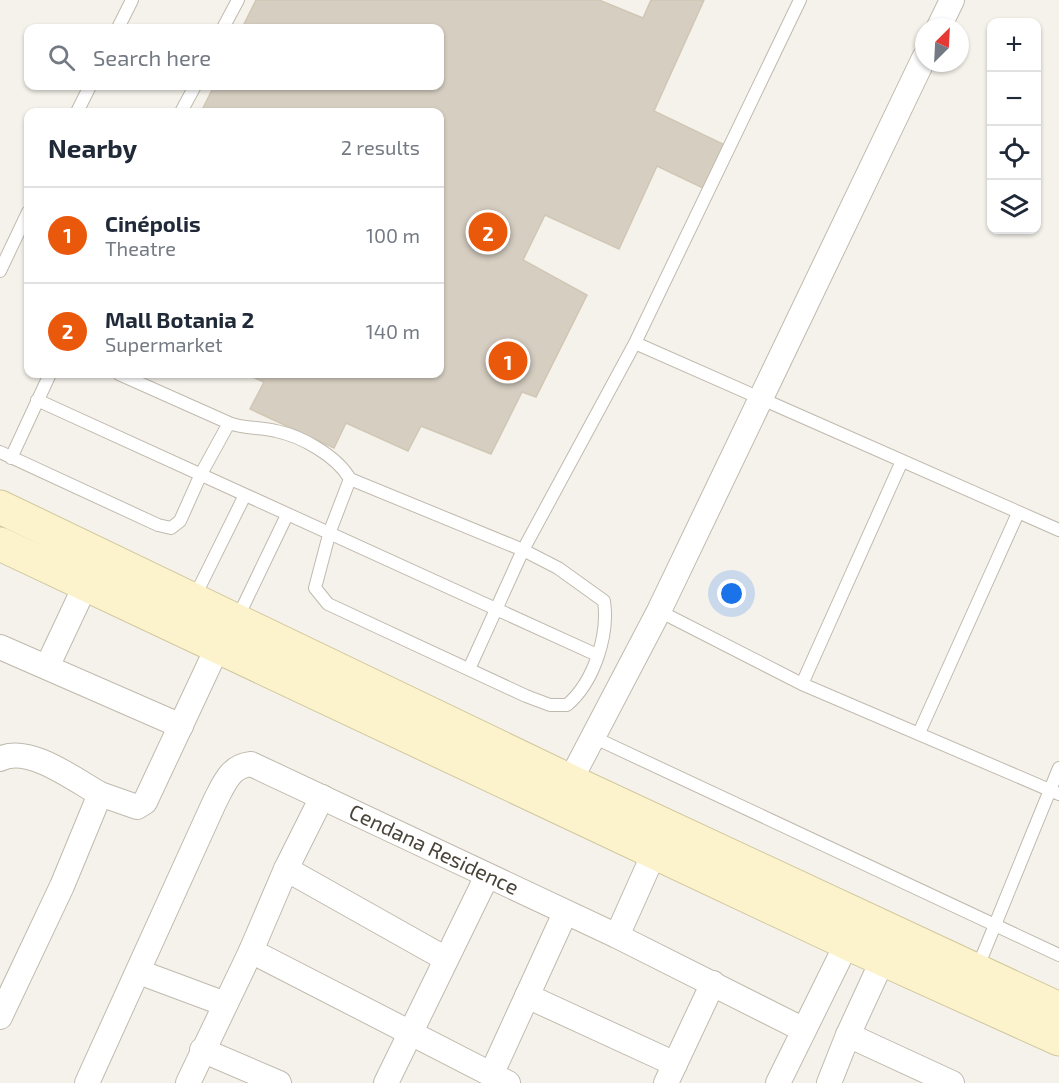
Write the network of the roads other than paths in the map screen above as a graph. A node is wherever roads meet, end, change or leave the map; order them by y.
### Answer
1 (132, 0) edge
2 (238, 0) edge
3 (800, 0) edge
4 (952, 0) edge
5 (943, 18) edge
6 (120, 24) edge
7 (226, 24) edge
8 (917, 72) edge
9 (88, 90) edge
10 (193, 90) edge
11 (79, 108) edge
12 (183, 108) edge
13 (24, 220) edge
14 (0, 271) edge
15 (634, 343) junction
16 (48, 378) edge
17 (128, 378) edge
18 (759, 397) junction
19 (37, 400) junction
20 (230, 423) junction
21 (5, 455) edge
22 (902, 461) junction
23 (201, 474) junction
24 (350, 479) junction
25 (245, 495) junction
26 (0, 507) edge
27 (1018, 513) junction
28 (287, 515) junction
29 (1059, 530) edge
30 (330, 531) junction
31 (0, 544) edge
32 (523, 550) junction
33 (86, 584) junction
34 (194, 598) junction
35 (497, 610) junction
36 (659, 611) junction
37 (237, 619) junction
38 (218, 646) junction
39 (0, 647) edge
40 (597, 655) junction
41 (47, 667) junction
42 (469, 669) junction
43 (802, 684) junction
44 (181, 726) junction
45 (919, 733) junction
46 (593, 737) junction
47 (0, 759) edge
48 (1059, 768) edge
49 (570, 781) junction
50 (1054, 792) edge
51 (100, 794) junction
52 (322, 797) junction
53 (655, 851) junction
54 (286, 869) junction
55 (487, 876) junction
56 (565, 913) junction
57 (994, 925) junction
58 (617, 936) junction
59 (847, 943) junction
60 (251, 951) junction
61 (1059, 956) edge
62 (447, 959) junction
63 (883, 959) junction
64 (139, 972) junction
65 (971, 982) junction
66 (713, 983) junction
67 (527, 996) junction
68 (225, 1004) junction
69 (1059, 1009) edge
70 (0, 1017) edge
71 (804, 1030) junction
72 (409, 1032) junction
73 (848, 1035) junction
74 (1059, 1039) edge
75 (202, 1050) junction
76 (671, 1074) edge
77 (500, 1079) edge
78 (87, 1083) edge
79 (188, 1083) edge
80 (279, 1083) edge
81 (386, 1083) edge
82 (778, 1083) edge
83 (829, 1083) edge
84 (951, 1083) edge

1 - 6 lane
2 - 7 lane
3 - 15 lane
4 - 5 street
8 - 18 street
9 - 11 lane
10 - 12 lane
13 - 14 lane
15 - 18 lane
15 - 32 lane
16 - 19 lane
17 - 20 lane
18 - 22 lane
18 - 36 street
19 - 21 lane
19 - 23 lane
20 - 23 lane
20 - 24 lane
21 - 23 lane
22 - 27 lane
22 - 43 lane
23 - 25 lane
24 - 30 lane
24 - 32 lane
25 - 28 lane
25 - 34 lane
26 - 34 main road
27 - 29 lane
27 - 45 lane
28 - 30 lane
28 - 37 lane
30 - 35 lane
30 - 42 lane
31 - 33 main road
32 - 35 lane
32 - 40 lane
33 - 38 main road
33 - 41 street
34 - 37 main road
35 - 40 lane
35 - 42 lane
36 - 43 lane
36 - 46 street
37 - 49 main road
38 - 44 street
38 - 53 main road
39 - 41 street
40 - 42 lane
41 - 44 street
43 - 45 lane
44 - 51 street
45 - 50 lane
46 - 49 street
46 - 57 lane
47 - 51 street
48 - 50 lane
49 - 65 main road
50 - 57 lane
51 - 70 street
52 - 54 street
52 - 55 street, Cendana Residence
52 - 64 street, Cendana Residence
53 - 58 street
53 - 59 main road
54 - 60 street
54 - 62 street
55 - 56 street, Cendana Residence
55 - 62 street
56 - 58 street, Cendana Residence
56 - 67 street
57 - 61 lane
57 - 65 lane
58 - 66 street, Cendana Residence
59 - 63 main road
59 - 71 street
60 - 68 street
60 - 72 street
62 - 72 street
63 - 65 main road
63 - 73 street
64 - 68 street
64 - 78 street
65 - 69 main road
65 - 74 main road
66 - 71 street, Cendana Residence
66 - 76 street
67 - 76 street
67 - 77 street
68 - 75 street
71 - 82 street
72 - 77 street
72 - 81 street
73 - 83 street
73 - 84 street
75 - 79 street
75 - 80 street

